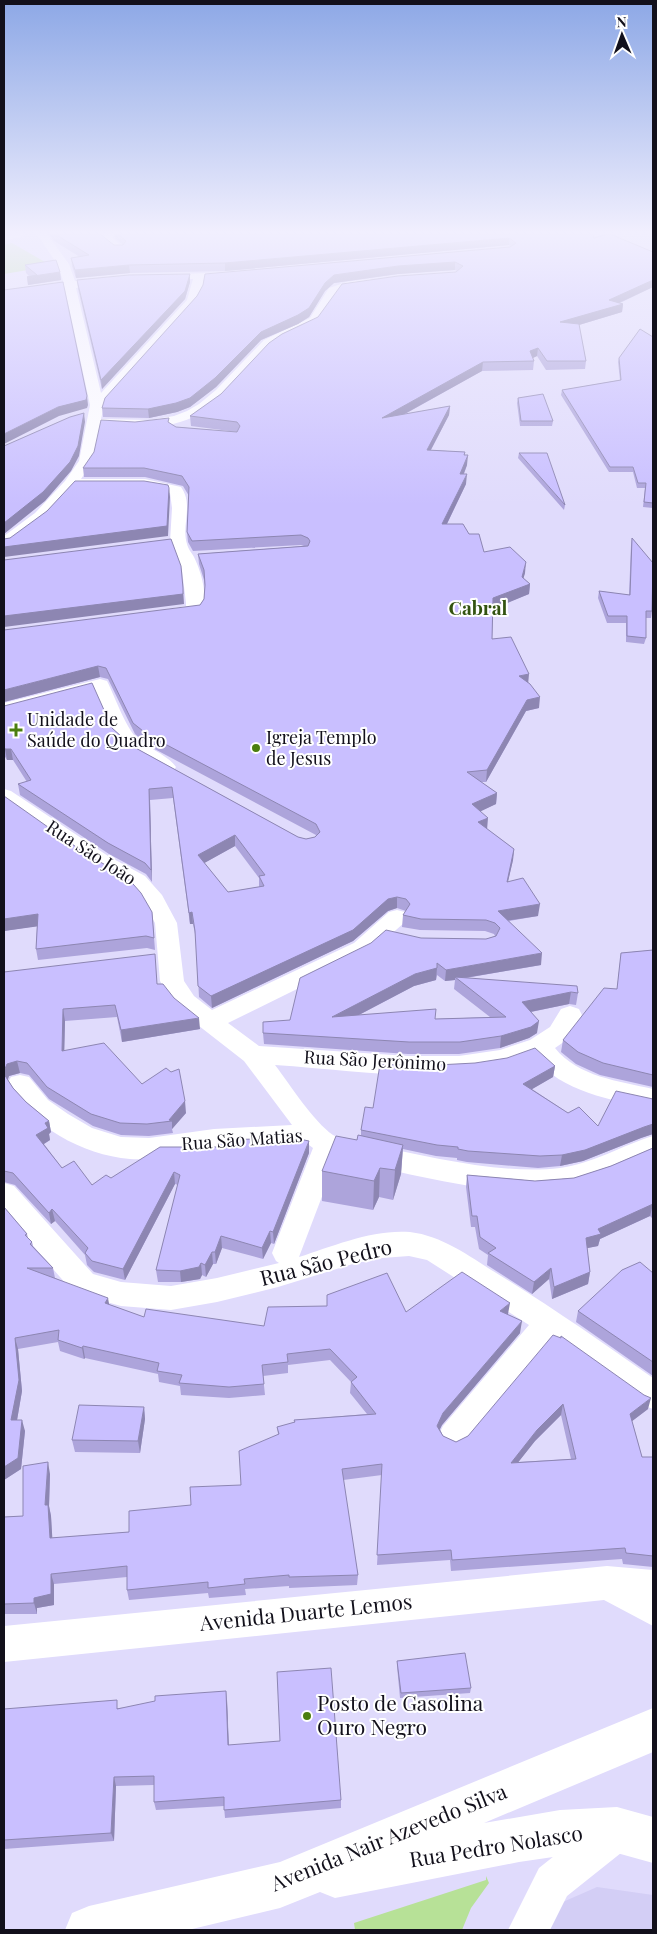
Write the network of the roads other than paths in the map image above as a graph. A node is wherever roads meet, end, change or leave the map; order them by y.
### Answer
1 (77, 324) edge
2 (172, 324) edge
3 (310, 324) edge
4 (246, 365) junction
5 (262, 367) edge
6 (95, 413) junction
7 (189, 416) junction
8 (76, 418) edge
9 (186, 432) edge
10 (71, 484) junction
11 (178, 542) junction
12 (4, 543) edge
13 (159, 545) edge
14 (204, 556) edge
15 (186, 558) junction
16 (151, 616) edge
17 (4, 709) edge
18 (182, 775) edge
19 (4, 795) edge
20 (410, 938) edge
21 (570, 1015) dead end
22 (210, 1021) junction
23 (539, 1046) junction
24 (253, 1055) junction
25 (20, 1084) dead end
26 (653, 1099) edge
27 (321, 1140) junction
28 (653, 1146) edge
29 (4, 1194) edge
30 (286, 1253) dead end
31 (550, 1322) junction
32 (653, 1395) edge
33 (454, 1436) dead end
34 (607, 1583) junction
35 (653, 1587) edge
36 (653, 1608) edge
37 (4, 1644) edge
38 (653, 1730) edge
39 (635, 1835) edge
40 (280, 1885) junction
41 (89, 1930) edge
42 (528, 1930) edge

1 - 6 street
2 - 6 street
3 - 4 street
4 - 5 street
4 - 7 street
6 - 7 street
6 - 8 street
6 - 10 street
7 - 9 street
10 - 11 street
10 - 12 street
11 - 13 street
11 - 15 street
14 - 15 street
15 - 16 street
17 - 18 street
19 - 22 street, Rua São João
20 - 22 street
21 - 23 street, Rua São Jerônimo
22 - 24 street, Rua São João
23 - 24 street, Rua São Jerônimo
23 - 26 street
24 - 27 street, Rua São João
25 - 27 street, Rua São Matias
27 - 28 street, Rua São Matias
27 - 30 street
29 - 31 street, Rua São Pedro
31 - 32 street, Rua São Pedro
31 - 33 street
34 - 35 street, Avenida Duarte Lemos
34 - 36 street
34 - 37 street, Avenida Duarte Lemos
38 - 40 main road, Avenida Nair Azevedo Silva
39 - 40 main road, Rua Pedro Nolasco
39 - 42 street
40 - 41 main road, Avenida Nair Azevedo Silva

